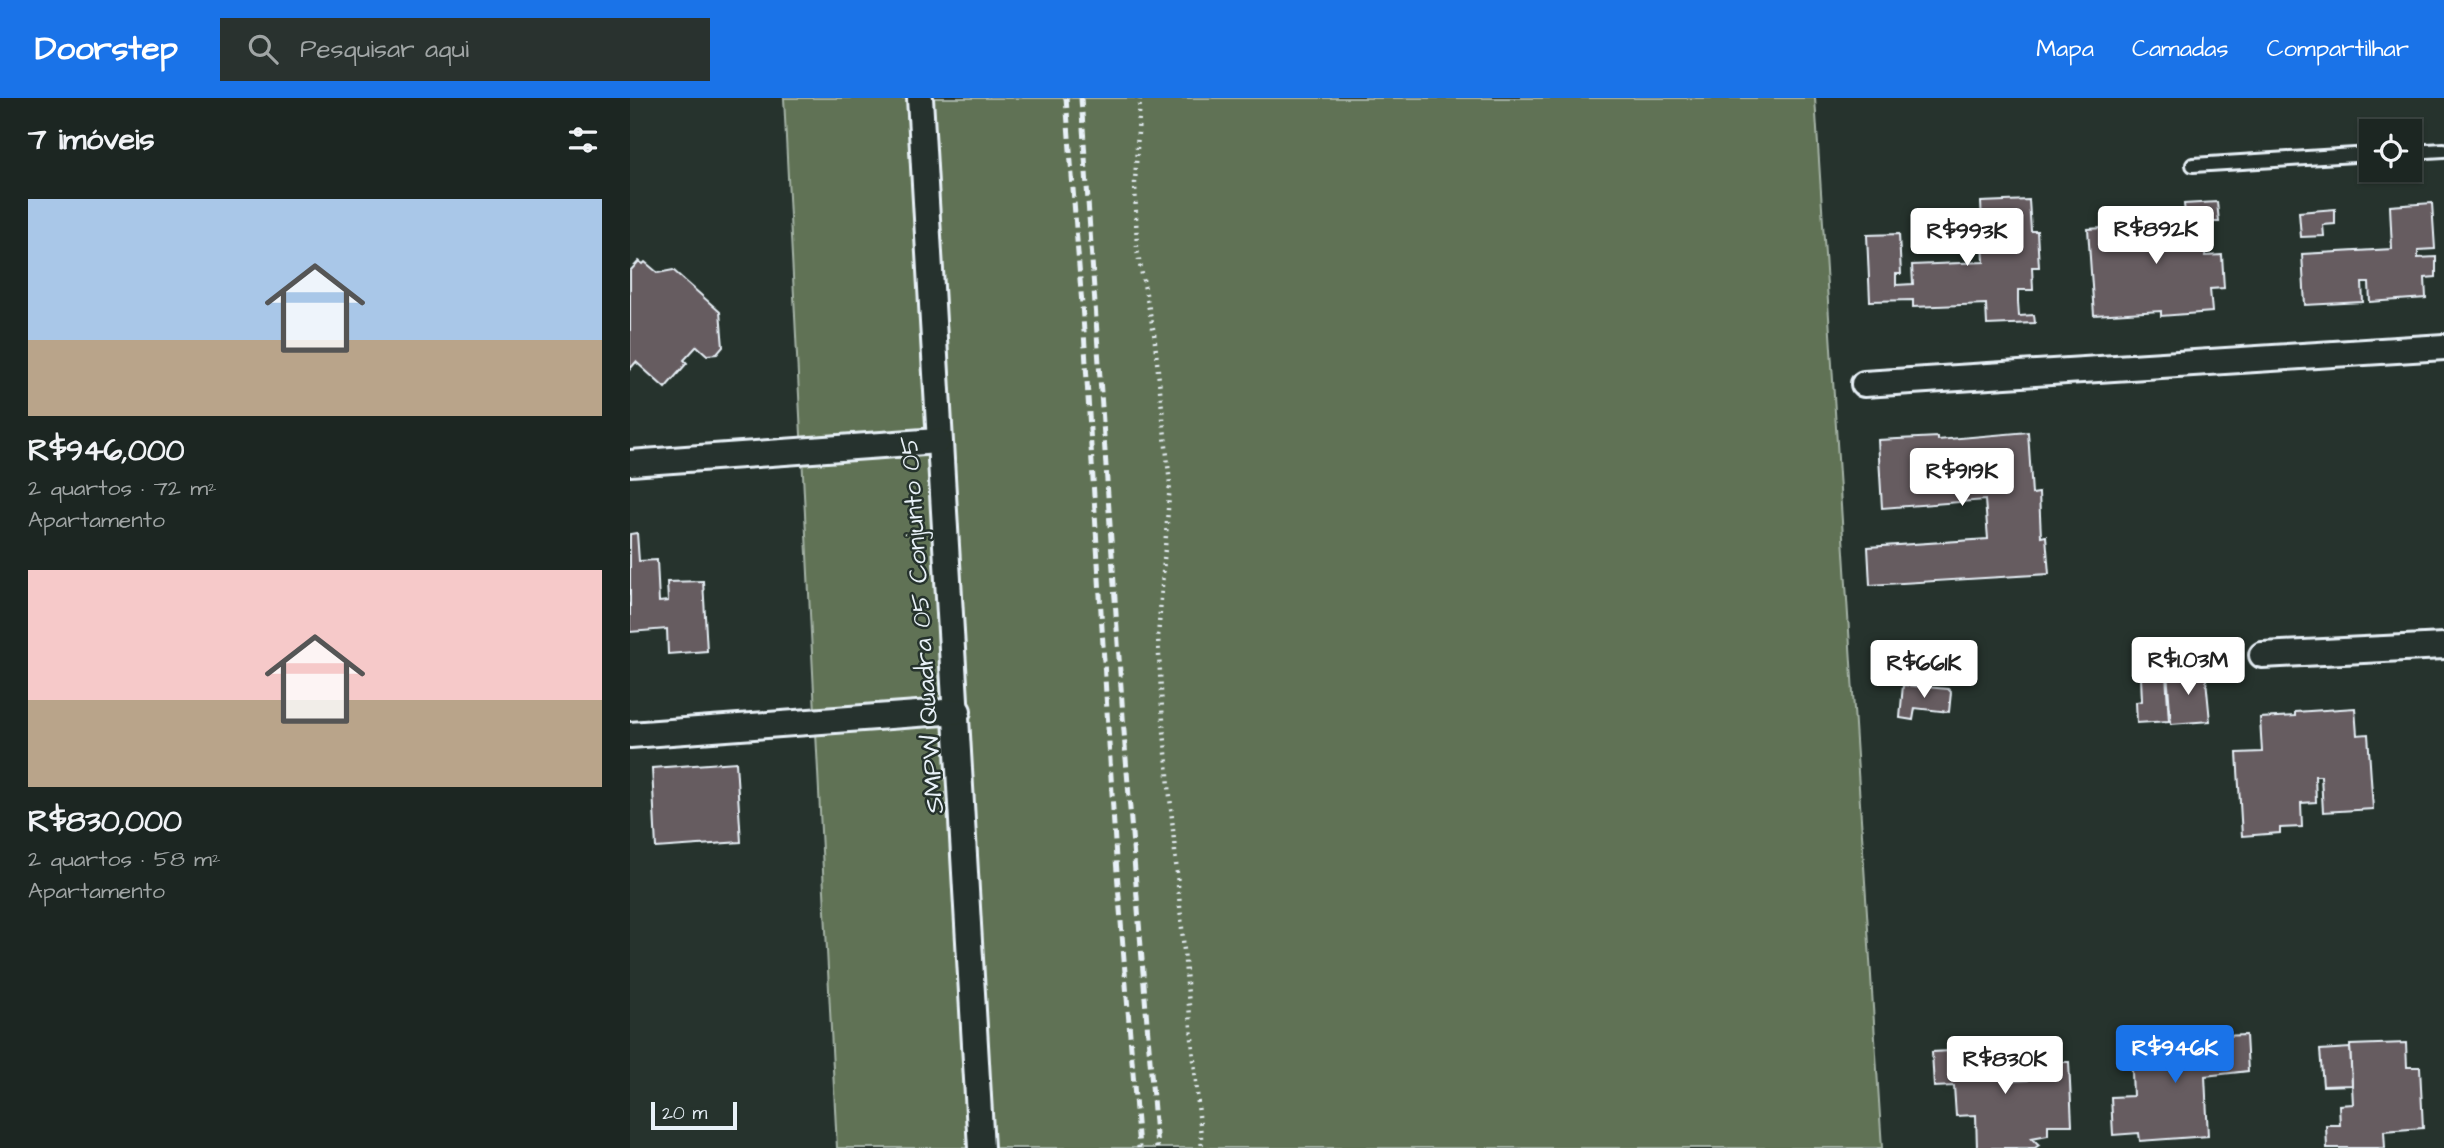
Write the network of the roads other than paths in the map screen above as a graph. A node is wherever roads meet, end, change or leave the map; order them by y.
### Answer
1 (920, 98) edge
2 (2444, 150) edge
3 (2422, 151) edge
4 (2359, 155) edge
5 (2193, 165) dead end
6 (2444, 347) edge
7 (1864, 384) dead end
8 (938, 441) junction
9 (630, 463) edge
10 (2444, 646) edge
11 (2262, 655) dead end
12 (958, 711) junction
13 (630, 735) edge
14 (981, 1148) edge

1 - 8 street, SMPW Quadra 05 Conjunto 05
2 - 3 lane
4 - 5 lane
6 - 7 street
8 - 9 street
8 - 12 street, SMPW Quadra 05 Conjunto 05
10 - 11 street
12 - 13 street
12 - 14 street, SMPW Quadra 05 Conjunto 05

